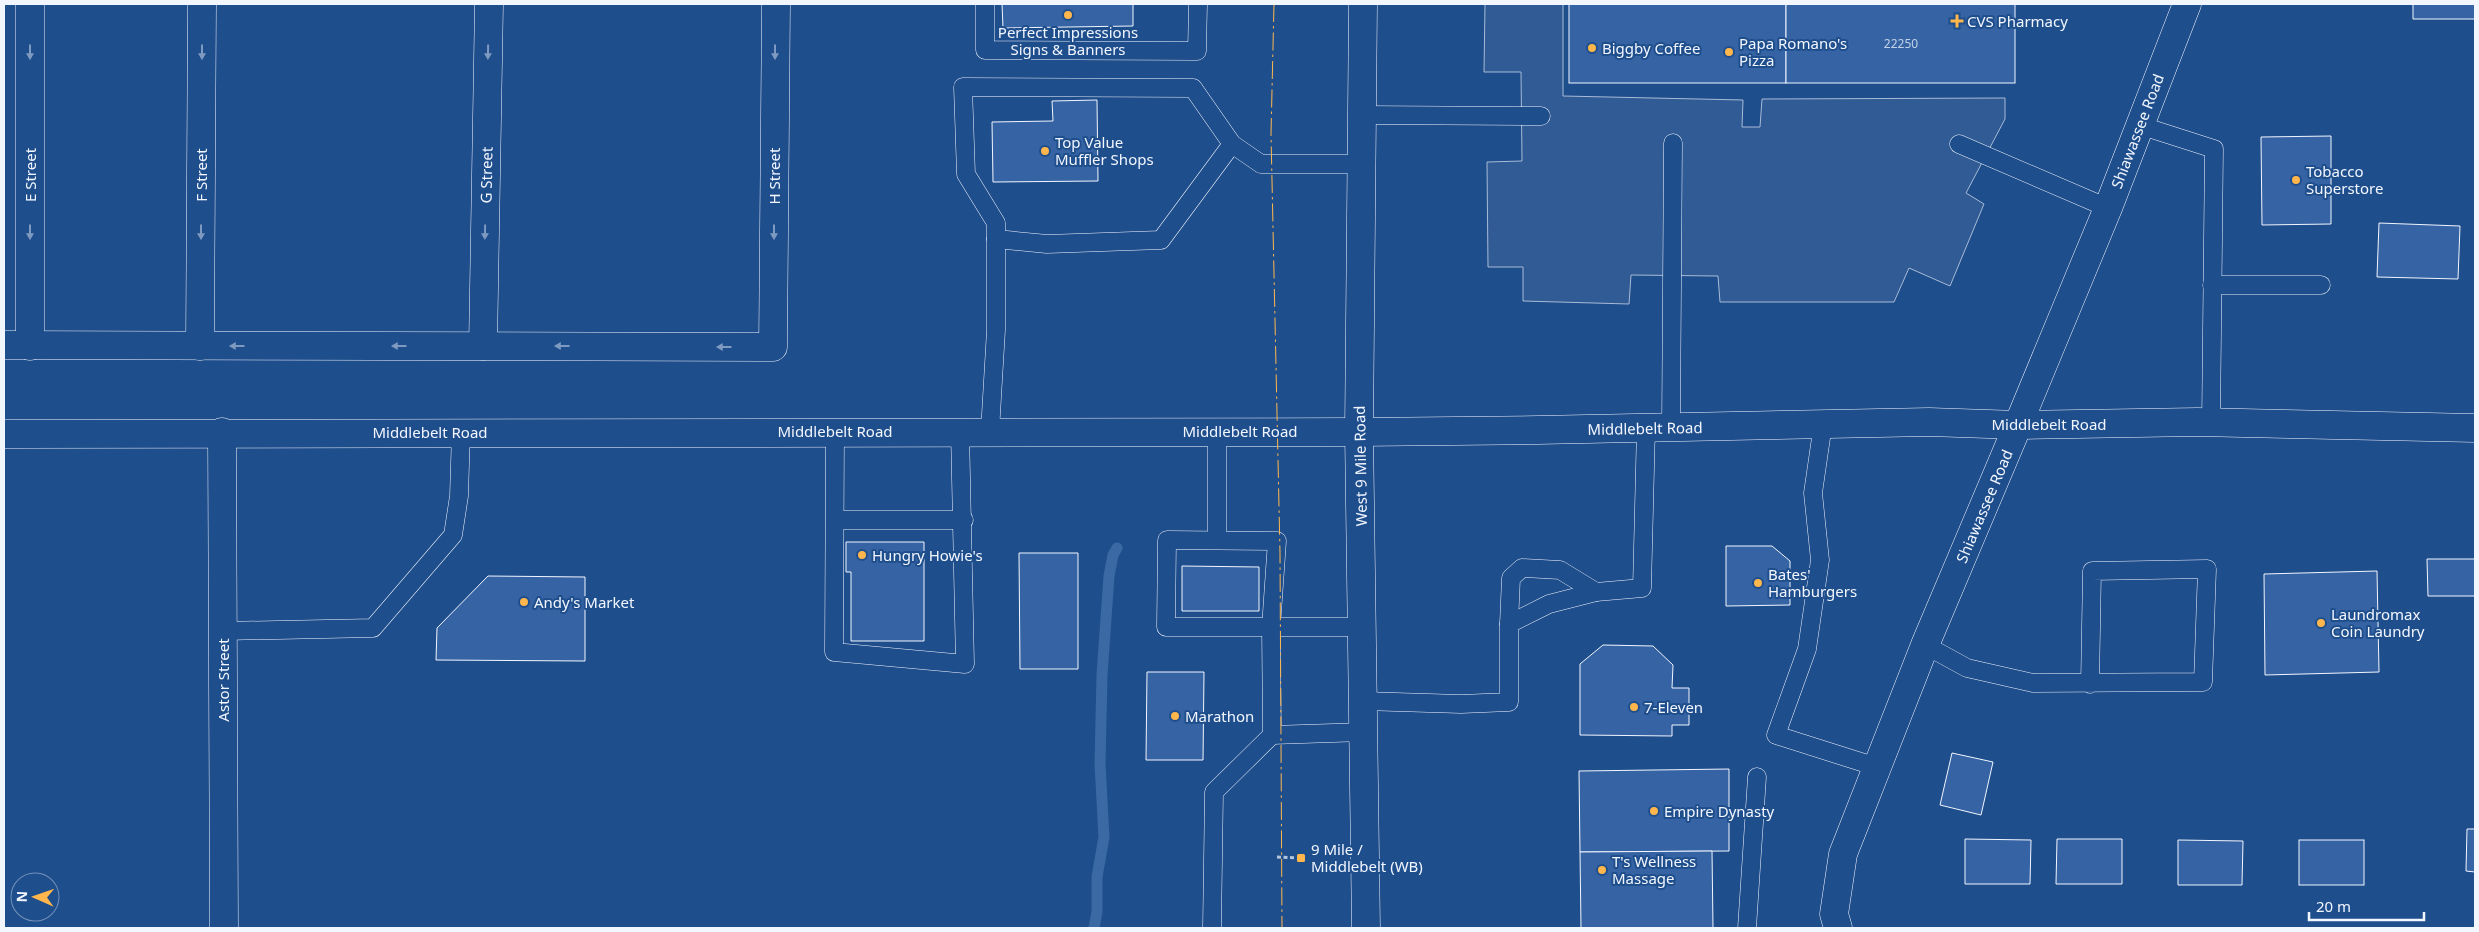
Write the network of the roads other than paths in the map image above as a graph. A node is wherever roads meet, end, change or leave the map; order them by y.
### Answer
1 (30, 4) edge
2 (202, 4) edge
3 (489, 4) edge
4 (776, 4) edge
5 (985, 4) edge
6 (1198, 4) edge
7 (1363, 4) edge
8 (2187, 4) edge
9 (1362, 115) junction
10 (1541, 116) dead end
11 (2139, 125) junction
12 (1673, 143) dead end
13 (1232, 144) junction
14 (1959, 144) dead end
15 (1362, 164) junction
16 (2108, 208) junction
17 (996, 239) junction
18 (2212, 285) junction
19 (2321, 285) dead end
20 (4, 345) edge
21 (30, 346) junction
22 (200, 346) junction
23 (484, 346) junction
24 (2211, 423) junction
25 (1823, 424) junction
26 (2018, 425) junction
27 (1658, 427) junction
28 (2475, 428) edge
29 (835, 431) junction
30 (960, 431) junction
31 (990, 431) junction
32 (1217, 431) junction
33 (222, 432) junction
34 (461, 432) junction
35 (1359, 432) junction
36 (4, 434) edge
37 (835, 520) junction
38 (964, 520) junction
39 (1217, 540) junction
40 (1596, 592) junction
41 (1509, 624) junction
42 (1361, 627) junction
43 (1271, 628) junction
44 (223, 631) junction
45 (1925, 645) junction
46 (2090, 684) junction
47 (1362, 701) junction
48 (1364, 732) junction
49 (1272, 735) junction
50 (1876, 767) junction
51 (1757, 777) dead end
52 (224, 928) edge
53 (1212, 928) edge
54 (1366, 928) edge
55 (1747, 928) edge
56 (1838, 928) edge

1 -> 21 street, E Street
2 -> 22 street, F Street
3 -> 23 street, G Street
4 -> 23 street, H Street
5 - 6 lane
7 - 9 street, West 9 Mile Road
8 - 11 street, Shiawassee Road
9 - 10 lane
9 - 15 street, West 9 Mile Road
11 - 16 street, Shiawassee Road
11 - 18 lane
12 - 27 lane
13 - 15 lane
13 - 17 lane
13 - 17 lane
14 - 16 lane
15 - 35 street, West 9 Mile Road
16 - 26 street, Shiawassee Road
17 - 31 lane
18 - 19 lane
18 - 24 lane
20 - 21 street
21 - 22 street
23 -> 22 street
24 - 26 street, Middlebelt Road
24 - 28 street, Middlebelt Road
25 - 26 street, Middlebelt Road
25 - 27 street, Middlebelt Road
25 - 50 lane
26 - 45 street, Shiawassee Road
27 - 35 street, Middlebelt Road
27 - 40 lane
29 - 30 street, Middlebelt Road
29 - 34 street, Middlebelt Road
29 - 37 lane
30 - 31 street, Middlebelt Road
30 - 38 lane
31 - 32 street, Middlebelt Road
32 - 35 street, Middlebelt Road
32 - 39 lane
33 - 34 street, Middlebelt Road
33 - 36 street, Middlebelt Road
33 - 44 street, Astor Street
34 - 44 lane
35 - 42 street, West 9 Mile Road
37 - 38 lane
37 - 38 lane
39 - 43 lane
39 - 43 lane
40 - 41 lane
40 - 41 lane
41 - 47 lane
42 - 43 lane
42 - 47 street, West 9 Mile Road
43 - 49 lane
44 - 52 street, Astor Street
45 - 46 lane
45 - 50 street, Shiawassee Road
46 - 46 lane
47 - 48 street, West 9 Mile Road
48 - 49 lane
48 - 54 street, West 9 Mile Road
49 - 53 lane
50 - 56 street, Shiawassee Road
51 - 55 lane

